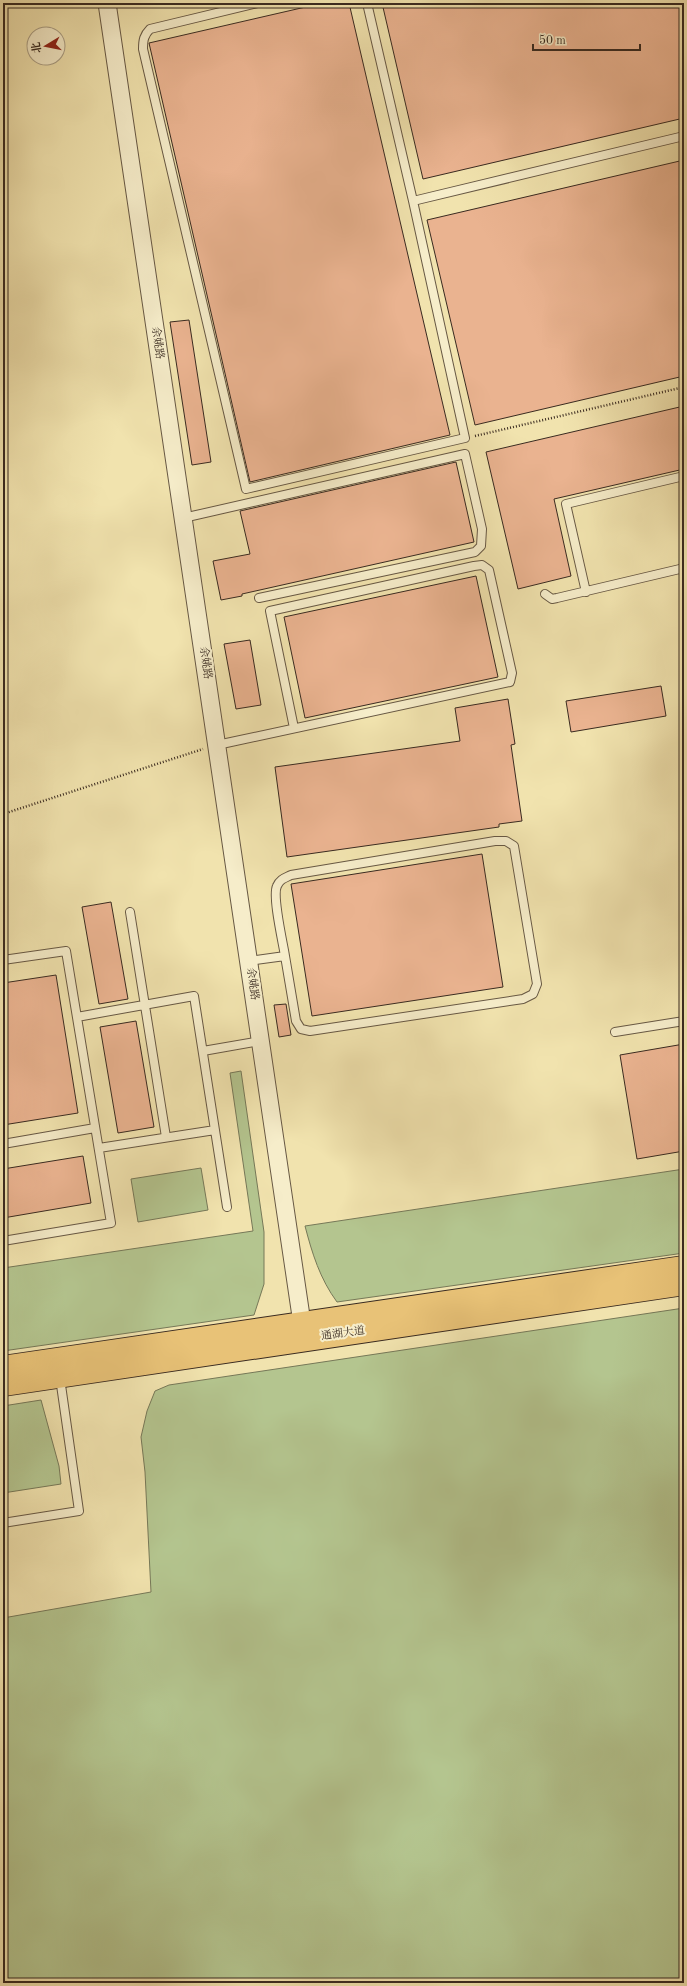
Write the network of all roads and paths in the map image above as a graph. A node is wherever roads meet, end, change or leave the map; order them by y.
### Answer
1 (108, 3) edge
2 (367, 3) edge
3 (253, 4) edge
4 (684, 136) edge
5 (413, 201) junction
6 (684, 387) edge
7 (465, 438) junction
8 (684, 476) edge
9 (183, 518) junction
10 (684, 568) edge
11 (586, 592) junction
12 (545, 594) dead end
13 (259, 598) dead end
14 (294, 728) junction
15 (217, 744) junction
16 (3, 814) edge
17 (130, 912) dead end
18 (285, 956) junction
19 (3, 960) edge
20 (249, 961) junction
21 (145, 1005) junction
22 (77, 1017) junction
23 (684, 1021) edge
24 (615, 1032) dead end
25 (260, 1041) junction
26 (203, 1051) junction
27 (95, 1128) junction
28 (215, 1130) junction
29 (166, 1137) junction
30 (3, 1144) edge
31 (99, 1148) junction
32 (227, 1206) dead end
33 (3, 1241) edge
34 (684, 1267) edge
35 (684, 1284) edge
36 (302, 1323) junction
37 (3, 1367) edge
38 (60, 1376) junction
39 (3, 1385) edge
40 (3, 1523) edge

1 - 9 street, 余姚路
2 - 5 lane
3 - 7 lane
4 - 5 lane
5 - 7 lane
6 - 7 path
8 - 11 lane
9 - 13 lane
9 - 15 street, 余姚路
10 - 11 lane
11 - 12 lane
14 - 14 lane
14 - 15 lane
15 - 16 path
15 - 20 street, 余姚路
17 - 21 lane
18 - 18 lane
18 - 20 lane
19 - 22 lane
20 - 25 street, 余姚路
21 - 22 lane
21 - 26 lane
21 - 29 lane
22 - 27 lane
23 - 24 lane
25 - 26 lane
25 - 36 street, 余姚路
26 - 28 lane
27 - 30 lane
27 - 31 lane
28 - 29 lane
28 - 32 lane
29 - 31 lane
31 - 33 lane
34 - 36 main road, 通湖大道
35 - 38 main road, 通湖大道
36 - 37 main road, 通湖大道
38 - 39 main road, 通湖大道
38 - 40 lane

